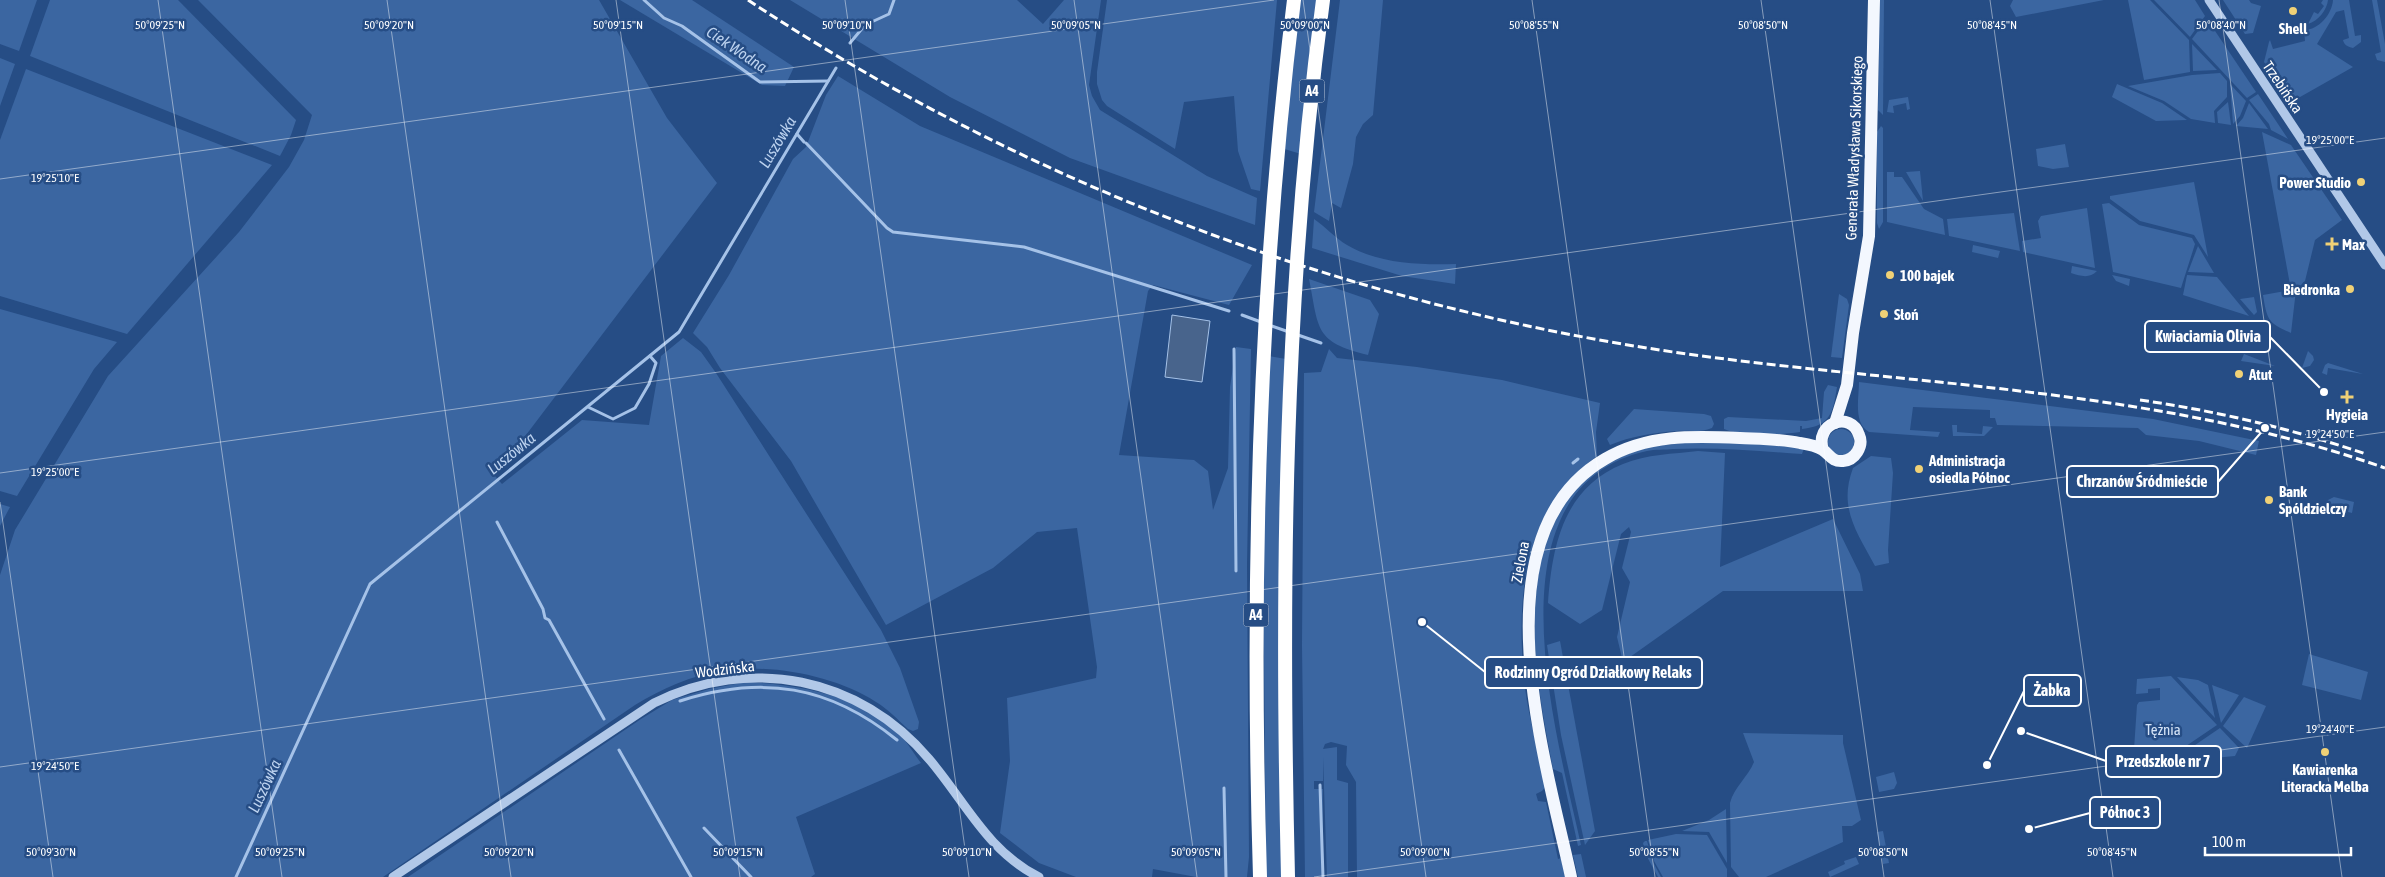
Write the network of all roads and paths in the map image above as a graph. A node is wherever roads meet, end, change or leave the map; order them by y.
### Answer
1 (1294, 0) edge
2 (1323, 0) edge
3 (1874, 0) edge
4 (2209, 0) edge
5 (2385, 265) edge
6 (1847, 386) junction
7 (1835, 423) junction
8 (1851, 425) junction
9 (1824, 432) junction
10 (1787, 440) junction
11 (1823, 450) junction
12 (393, 877) edge
13 (1039, 877) edge
14 (1260, 877) edge
15 (1288, 877) edge
16 (1571, 877) edge

1 - 14 highway, A4
2 - 15 highway, A4
3 - 6 main road, Generała Władysława Sikorskiego
4 - 5 street, Trzebińska
6 - 7 main road, Generała Władysława Sikorskiego
6 - 8 main road, Generała Władysława Sikorskiego
7 - 8 main road
7 - 9 main road
8 - 11 main road
9 - 10 main road, Zielona
9 - 11 main road
10 - 11 main road, Zielona
10 - 16 main road, Zielona
12 - 13 street, Wodzińska

